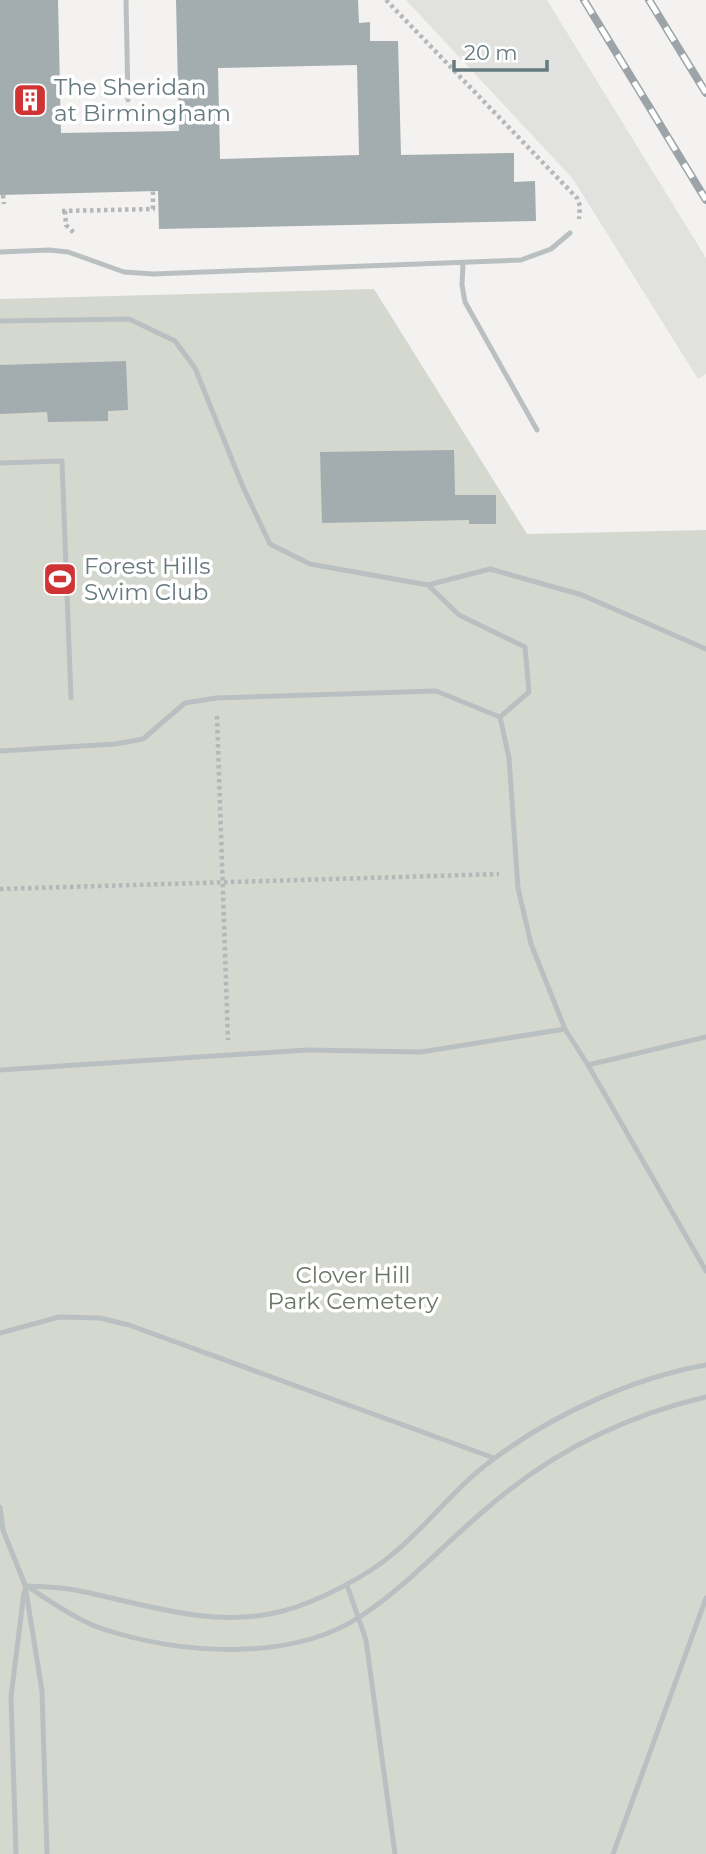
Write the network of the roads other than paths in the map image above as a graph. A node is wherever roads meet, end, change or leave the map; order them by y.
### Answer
1 (126, 0) edge
2 (128, 100) dead end
3 (570, 233) road end
4 (0, 252) edge
5 (463, 263) junction
6 (0, 321) edge
7 (537, 430) dead end
8 (0, 463) edge
9 (428, 585) junction
10 (706, 649) edge
11 (71, 698) dead end
12 (500, 717) junction
13 (0, 751) edge
14 (565, 1029) junction
15 (706, 1037) edge
16 (588, 1065) junction
17 (0, 1070) edge
18 (706, 1271) edge
19 (0, 1334) edge
20 (706, 1365) edge
21 (706, 1397) edge
22 (494, 1458) junction
23 (0, 1507) edge
24 (24, 1585) junction
25 (347, 1585) junction
26 (706, 1598) edge
27 (360, 1617) junction
28 (16, 1854) edge
29 (47, 1854) edge
30 (396, 1854) edge
31 (613, 1854) edge

1 - 2 lane
3 - 5 lane
4 - 5 lane
5 - 7 lane
6 - 9 lane
8 - 11 lane
9 - 10 lane
9 - 12 lane
12 - 13 lane
12 - 14 lane
14 - 16 lane
14 - 17 lane
15 - 16 lane
16 - 18 lane
19 - 22 lane
20 - 22 lane
21 - 27 lane
22 - 25 lane
23 - 24 lane
24 - 25 lane
24 - 27 lane
24 - 28 lane
24 - 29 lane
25 - 27 lane
26 - 31 lane
27 - 30 lane

